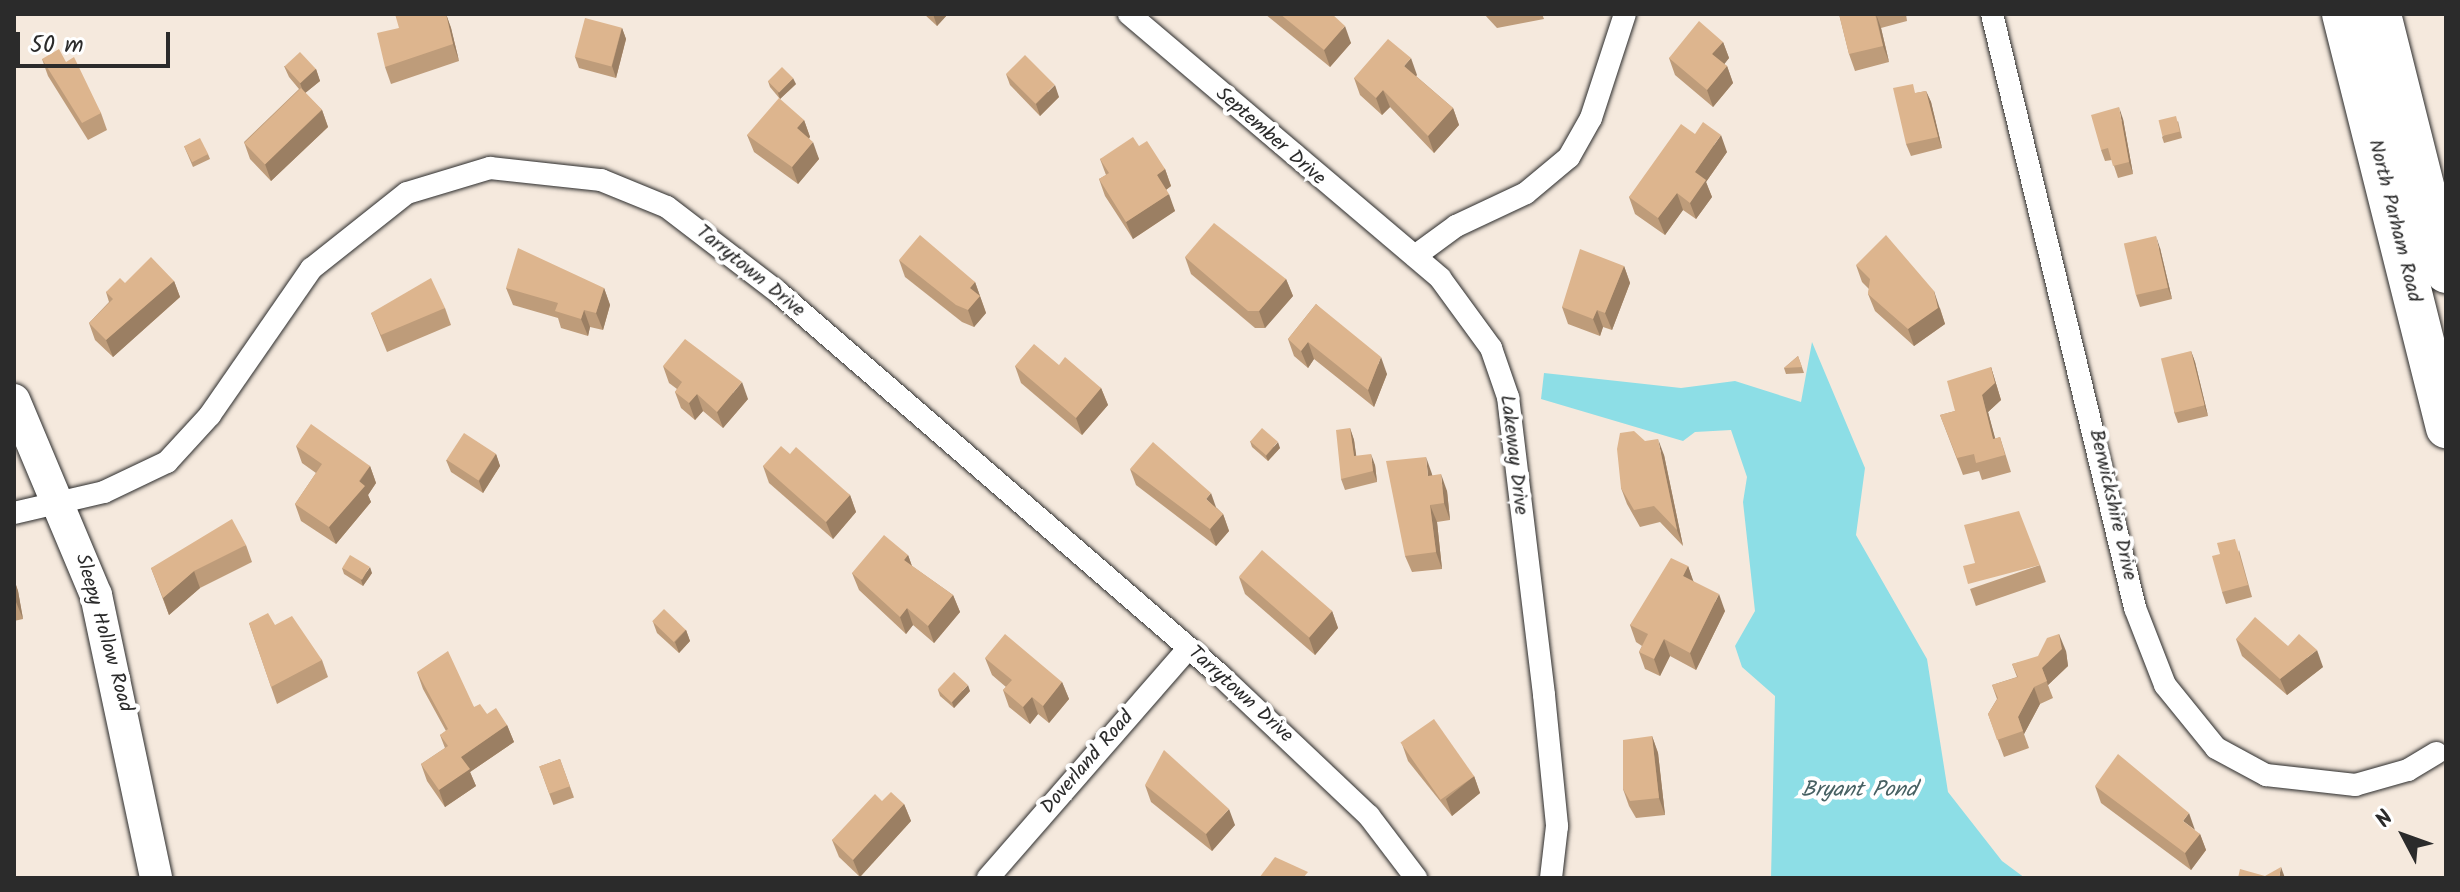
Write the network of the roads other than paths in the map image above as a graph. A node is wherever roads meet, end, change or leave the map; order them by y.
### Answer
1 (1129, 14) edge
2 (1625, 14) edge
3 (1992, 14) edge
4 (2342, 14) edge
5 (2381, 14) edge
6 (1415, 256) junction
7 (2446, 273) edge
8 (14, 400) edge
9 (2446, 428) edge
10 (60, 502) junction
11 (14, 513) edge
12 (1188, 649) junction
13 (2436, 753) dead end
14 (156, 878) edge
15 (988, 878) edge
16 (1416, 878) edge
17 (1551, 878) edge

1 - 6 street, September Drive
2 - 6 street
3 - 13 street, Berwickshire Drive
4 - 9 highway, North Parham Road
5 - 7 highway, North Parham Road
6 - 17 street, Lakeway Drive
8 - 10 street, Sleepy Hollow Road
10 - 11 street, Tarrytown Drive
10 - 12 street, Tarrytown Drive
10 - 14 street, Sleepy Hollow Road
12 - 15 street, Doverland Road
12 - 16 street, Tarrytown Drive

